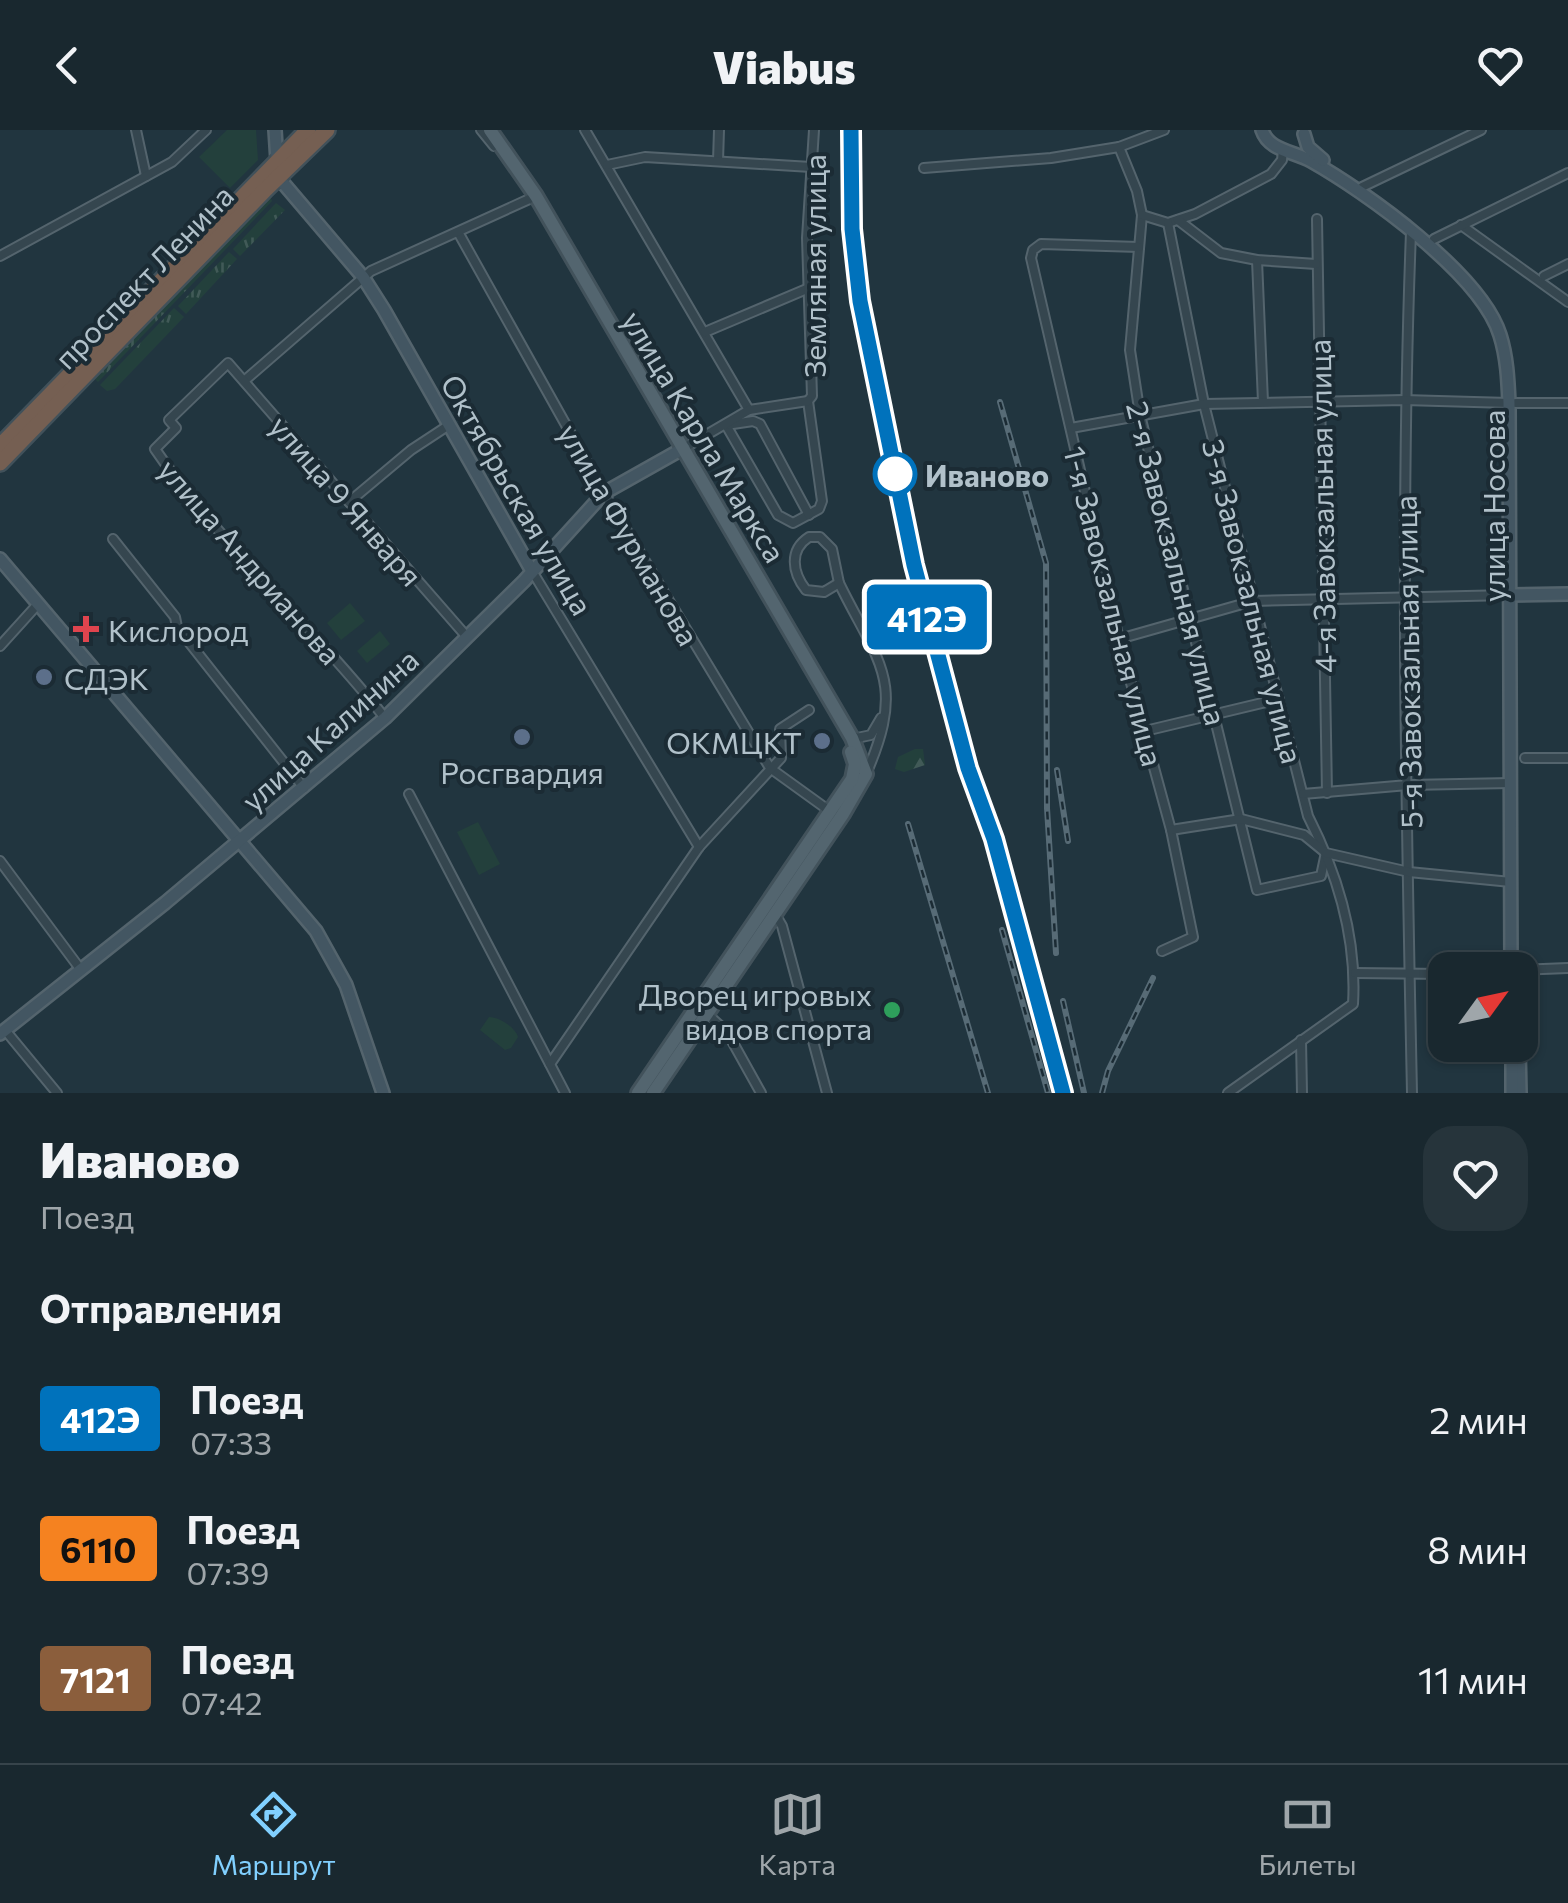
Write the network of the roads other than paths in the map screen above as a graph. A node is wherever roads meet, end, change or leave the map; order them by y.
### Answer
1 (136, 130) edge
2 (206, 130) edge
3 (275, 130) edge
4 (308, 130) edge
5 (327, 130) edge
6 (481, 130) edge
7 (490, 130) edge
8 (585, 130) edge
9 (719, 130) edge
10 (814, 130) edge
11 (1164, 130) edge
12 (1261, 130) edge
13 (1481, 130) edge
14 (1305, 131) edge
15 (1119, 147) junction
16 (1284, 149) junction
17 (718, 162) junction
18 (606, 165) junction
19 (811, 166) junction
20 (277, 168) junction
21 (924, 168) dead end
22 (1568, 173) edge
23 (146, 176) junction
24 (1360, 190) junction
25 (534, 197) junction
26 (1142, 215) junction
27 (1317, 219) dead end
28 (1178, 220) junction
29 (1168, 224) junction
30 (1461, 226) junction
31 (458, 232) junction
32 (1410, 232) junction
33 (1432, 242) junction
34 (1139, 247) junction
35 (0, 256) edge
36 (1257, 260) junction
37 (1316, 264) junction
38 (1568, 264) edge
39 (1544, 276) dead end
40 (362, 277) junction
41 (810, 288) junction
42 (1568, 302) edge
43 (705, 332) junction
44 (244, 381) junction
45 (1404, 400) junction
46 (808, 401) junction
47 (1319, 401) junction
48 (1263, 402) junction
49 (1513, 403) junction
50 (1568, 403) edge
51 (783, 404) junction
52 (1204, 404) junction
53 (749, 410) junction
54 (1140, 416) junction
55 (760, 424) junction
56 (726, 425) junction
57 (450, 426) junction
58 (1071, 428) junction
59 (0, 446) edge
60 (155, 449) joint
61 (681, 449) junction
62 (0, 463) edge
63 (604, 493) junction
64 (349, 502) junction
65 (809, 515) junction
66 (113, 539) dead end
67 (0, 558) edge
68 (0, 567) edge
69 (532, 572) junction
70 (839, 583) junction
71 (1568, 594) edge
72 (1514, 595) junction
73 (1404, 596) junction
74 (1254, 601) junction
75 (1322, 601) junction
76 (36, 606) junction
77 (1191, 618) junction
78 (467, 637) junction
79 (1120, 639) junction
80 (0, 646) edge
81 (1278, 699) junction
82 (885, 709) junction
83 (809, 710) dead end
84 (1215, 714) junction
85 (385, 718) junction
86 (1145, 731) junction
87 (852, 741) junction
88 (876, 750) junction
89 (1525, 758) dead end
90 (1568, 758) edge
91 (770, 768) junction
92 (861, 770) junction
93 (1514, 782) junction
94 (1408, 785) junction
95 (304, 788) junction
96 (1327, 793) junction
97 (409, 794) dead end
98 (1302, 794) junction
99 (831, 812) junction
100 (1241, 819) junction
101 (1172, 830) junction
102 (237, 843) junction
103 (699, 847) junction
104 (1326, 853) junction
105 (0, 861) edge
106 (1409, 872) junction
107 (1514, 883) junction
108 (770, 910) junction
109 (1162, 950) dead end
110 (1516, 952) edge
111 (1568, 968) edge
112 (1538, 969) edge
113 (81, 970) junction
114 (1355, 973) junction
115 (1428, 975) edge
116 (1410, 976) junction
117 (702, 1011) junction
118 (2, 1029) edge
119 (1301, 1040) junction
120 (1512, 1062) edge
121 (1520, 1062) edge
122 (550, 1064) junction
123 (56, 1093) edge
124 (380, 1093) edge
125 (565, 1093) edge
126 (638, 1093) edge
127 (653, 1093) edge
128 (762, 1093) edge
129 (826, 1093) edge
130 (1228, 1093) edge
131 (1302, 1093) edge
132 (1412, 1093) edge
133 (1512, 1093) edge
134 (1520, 1093) edge

1 - 23 street
2 - 23 street
3 - 20 main road
4 - 20 highway, проспект Ленина
5 - 20 highway, проспект Ленина
6 - 25 street, улица Карла Маркса
7 - 25 main road, улица Карла Маркса
8 - 18 street
9 - 17 street
10 - 19 street, Земляная улица
11 - 15 street
12 - 16 main road, улица Носова
13 - 24 street
14 - 16 main road
14 - 24 main road, улица Носова
15 - 21 street
15 - 26 street, 2-я Завокзальная улица
16 - 24 main road, улица Носова
16 - 28 street
17 - 18 street
17 - 19 street
18 - 43 street
19 - 41 street, Земляная улица
20 - 40 main road, Октябрьская улица
20 - 59 highway, проспект Ленина
20 - 62 highway, проспект Ленина
22 - 30 street
23 - 35 street
24 - 32 main road, улица Носова
24 - 33 main road, улица Носова
25 - 31 street
25 - 61 main road, улица Карла Маркса
26 - 29 street
26 - 34 street, 2-я Завокзальная улица
27 - 37 street, 4-я Завокзальная улица
28 - 29 street
28 - 36 street
29 - 52 street, 3-я Завокзальная улица
30 - 33 street
30 - 42 street
31 - 40 street
31 - 63 street, улица Фурманова
32 - 33 main road, улица Носова
32 - 45 street, 5-я Завокзальная улица
33 - 49 main road, улица Носова
34 - 54 street, 2-я Завокзальная улица
34 - 58 street, 1-я Завокзальная улица
36 - 37 street
36 - 48 street
37 - 47 street, 4-я Завокзальная улица
38 - 39 street
40 - 44 street
40 - 57 main road, Октябрьская улица
41 - 43 street
41 - 46 street, Земляная улица
43 - 53 street
44 - 60 street, улица 9 Января
44 - 64 street, улица 9 Января
45 - 47 street
45 - 49 street
45 - 73 street, 5-я Завокзальная улица
46 - 51 street
46 - 65 street, Земляная улица
47 - 48 street
47 - 75 street, 4-я Завокзальная улица
48 - 52 street
49 - 50 street
49 - 72 main road, улица Носова
51 - 53 street
51 - 55 street
52 - 54 street
52 - 74 street, 3-я Завокзальная улица
53 - 56 street
54 - 58 street
54 - 77 street, 2-я Завокзальная улица
55 - 56 street
55 - 65 street
56 - 61 street
56 - 65 street
57 - 64 street
57 - 69 main road, Октябрьская улица
58 - 79 street, 1-я Завокзальная улица
60 - 85 street, улица Андрианова
61 - 63 main road, улица Калинина
61 - 87 main road, улица Карла Маркса
63 - 69 main road, улица Калинина
63 - 91 street, улица Фурманова
64 - 78 street, улица 9 Января
66 - 95 street
67 - 76 main road
68 - 76 main road
69 - 78 main road, улица Калинина
69 - 103 street, Октябрьская улица
70 - 70 street
70 - 82 street
71 - 72 main road
72 - 73 street
72 - 93 main road, улица Носова
73 - 75 street
73 - 94 street, 5-я Завокзальная улица
74 - 75 street
74 - 77 street
74 - 81 street, 3-я Завокзальная улица
75 - 96 street, 4-я Завокзальная улица
76 - 80 street
76 - 102 main road
77 - 79 street
77 - 84 street, 2-я Завокзальная улица
78 - 85 main road, улица Калинина
79 - 86 street, 1-я Завокзальная улица
81 - 84 street
81 - 98 street, 3-я Завокзальная улица
82 - 87 street
82 - 88 street
83 - 91 street
84 - 86 street
84 - 100 street, 2-я Завокзальная улица
85 - 95 main road, улица Калинина
86 - 101 street, 1-я Завокзальная улица
87 - 88 street
87 - 92 main road, улица Карла Маркса
88 - 92 street
89 - 90 street
91 - 99 street, улица Фурманова
91 - 103 street
92 - 99 main road
92 - 108 main road
93 - 94 street
93 - 107 main road, улица Носова
94 - 96 street
94 - 106 street, 5-я Завокзальная улица
95 - 102 main road, улица Калинина
96 - 98 street
97 - 122 street
98 - 104 street, 3-я Завокзальная улица
99 - 108 main road
100 - 101 street
100 - 104 street
100 - 104 street, 2-я Завокзальная улица
101 - 109 street, 1-я Завокзальная улица
102 - 113 main road, улица Калинина
102 - 124 main road
103 - 122 street
104 - 106 street
104 - 114 street, 3-я Завокзальная улица
105 - 113 street
106 - 107 street
106 - 116 street, 5-я Завокзальная улица
107 - 110 main road, улица Носова
108 - 117 main road
108 - 129 street
111 - 112 street
113 - 118 main road, улица Калинина
114 - 116 street
114 - 119 street
115 - 116 street
116 - 132 street, 5-я Завокзальная улица
117 - 126 main road
117 - 127 main road
117 - 128 street
118 - 123 street
119 - 130 street
119 - 131 street
120 - 133 main road
121 - 134 main road
122 - 125 street

